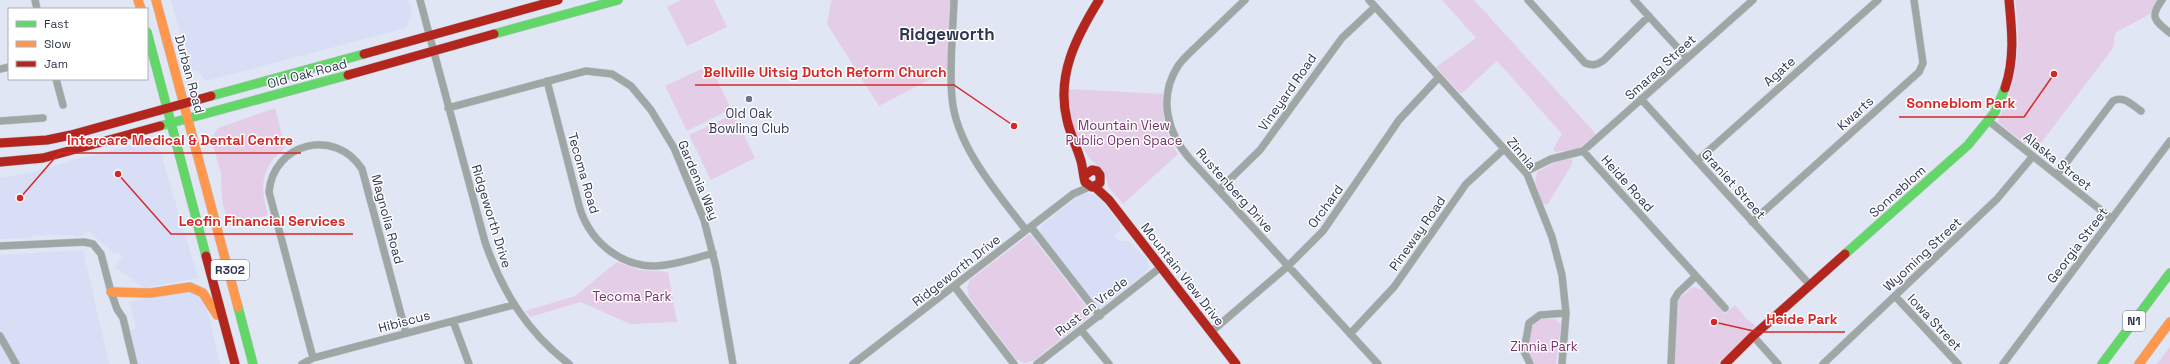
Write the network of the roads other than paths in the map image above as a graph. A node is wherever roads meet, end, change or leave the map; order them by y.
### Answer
1 (156, 0) edge
2 (420, 0) edge
3 (558, 0) edge
4 (618, 0) edge
5 (954, 0) edge
6 (1099, 0) edge
7 (1245, 0) edge
8 (1369, 0) edge
9 (1528, 0) edge
10 (1634, 0) edge
11 (1753, 0) edge
12 (1878, 0) edge
13 (1914, 0) edge
14 (2009, 0) edge
15 (2162, 0) edge
16 (1744, 3) edge
17 (1375, 7) junction
18 (1649, 16) junction
19 (2170, 33) edge
20 (148, 36) edge
21 (430, 36) junction
22 (433, 52) junction
23 (1687, 58) junction
24 (1439, 77) junction
25 (56, 80) edge
26 (547, 81) junction
27 (1641, 99) junction
28 (184, 103) junction
29 (63, 105) dead end
30 (166, 108) junction
31 (448, 108) junction
32 (2141, 111) dead end
33 (43, 118) dead end
34 (189, 119) junction
35 (0, 121) edge
36 (1990, 122) junction
37 (171, 124) junction
38 (2170, 141) edge
39 (0, 144) edge
40 (1504, 149) junction
41 (1583, 151) junction
42 (2033, 156) junction
43 (1080, 157) junction
44 (1697, 160) junction
45 (0, 162) edge
46 (1526, 172) junction
47 (2057, 175) junction
48 (1091, 182) junction
49 (1219, 190) junction
50 (2112, 219) junction
51 (1752, 222) junction
52 (1028, 229) junction
53 (1, 246) edge
54 (713, 253) junction
55 (1288, 266) junction
56 (1161, 267) junction
57 (2169, 275) edge
58 (1696, 276) junction
59 (1810, 285) junction
60 (954, 286) junction
61 (111, 292) junction
62 (1895, 296) junction
63 (513, 305) junction
64 (1725, 308) dead end
65 (1566, 313) junction
66 (1100, 316) junction
67 (453, 321) junction
68 (2170, 322) edge
69 (1081, 330) junction
70 (1211, 332) junction
71 (406, 333) junction
72 (1350, 334) junction
73 (2170, 334) edge
74 (0, 336) edge
75 (1753, 336) junction
76 (230, 344) junction
77 (313, 358) junction
78 (16, 364) edge
79 (134, 364) edge
80 (236, 364) edge
81 (253, 364) edge
82 (302, 364) edge
83 (468, 364) edge
84 (569, 364) edge
85 (733, 364) edge
86 (853, 364) edge
87 (1014, 364) edge
88 (1036, 364) edge
89 (1109, 364) edge
90 (1236, 364) edge
91 (1378, 364) edge
92 (1530, 364) edge
93 (1562, 364) edge
94 (1671, 364) edge
95 (1725, 364) edge
96 (1778, 364) edge
97 (1822, 364) edge
98 (1958, 364) edge
99 (2003, 364) edge
100 (2102, 364) edge
101 (2139, 364) edge
102 (2147, 364) edge

1 - 28 main road, Durban Road / R302
2 - 21 street, Ridgeworth Drive
3 - 21 main road, Old Oak Road
4 - 22 main road, Old Oak Road
5 - 52 street
6 - 43 main road
7 - 49 street, Rustenberg Drive
8 - 17 street, Zinnia
9 - 18 street
10 - 18 street
11 - 16 street, Smarag Street
12 - 44 street, Agate
13 - 51 street, Kwarts
14 - 36 main road, Sonneblom
15 - 19 street
16 - 23 street, Smarag Street
17 - 24 street, Zinnia
17 - 49 street, Vineyard Road
18 - 23 street
20 - 30 main road, R302
21 - 22 street, Ridgeworth Drive
21 - 28 main road, Old Oak Road
22 - 31 street, Ridgeworth Drive
22 - 34 main road, Old Oak Road
23 - 27 street, Smarag Street
24 - 40 street, Zinnia
24 - 55 street, Orchard
25 - 29 street
26 - 31 street, Gardenia Way
26 - 54 street, Gardenia Way
26 - 54 street, Tecoma Road
27 - 41 street, Smarag Street
27 - 44 street, Graniet Street
28 - 30 main road, Old Oak Road
28 - 34 main road, Durban Road / R302
30 - 37 main road, R302
30 - 39 main road, Old Oak Road
31 - 63 street, Ridgeworth Drive
32 - 47 street
33 - 35 street
34 - 37 main road, Old Oak Road
34 - 81 main road, Durban Road / R302
36 - 42 street, Alaska Street
36 - 59 main road, Sonneblom
37 - 45 main road, Old Oak Road
37 - 76 main road, R302
38 - 50 street, Georgia Street
40 - 46 street, Zinnia
40 - 72 street, Pineway Road
41 - 46 street, Heide Road
41 - 58 street, Heide Road
42 - 47 street, Alaska Street
42 - 62 street, Wyoming Street
43 - 48 main road
43 - 48 main road, Mountain View Drive
44 - 51 street, Graniet Street
46 - 65 street, Zinnia
47 - 50 street, Alaska Street
48 - 52 street, Ridgeworth Drive
48 - 56 main road, Mountain View Drive
49 - 55 street, Rustenberg Drive
50 - 99 street, Georgia Street
51 - 59 street, Graniet Street
52 - 60 street, Ridgeworth Drive
52 - 66 street
53 - 61 street
54 - 85 street, Gardenia Way
55 - 70 street, Orchard
55 - 72 street, Rustenberg Drive
56 - 66 street, Rust en Vrede
56 - 70 main road, Mountain View Drive
57 - 100 main road, N1
58 - 64 street, Heide Road
58 - 94 street
59 - 75 main road, Sonneblom
60 - 86 street, Ridgeworth Drive
60 - 87 street
61 - 76 main road
61 - 79 street
62 - 97 street, Wyoming Street
62 - 98 street, Iowa Street
63 - 67 street, Hibiscus
63 - 84 street, Ridgeworth Drive
65 - 92 street
65 - 93 street, Zinnia
66 - 69 street, Rust en Vrede
67 - 71 street, Hibiscus
67 - 83 street
68 - 101 main road, N1
69 - 88 street, Rust en Vrede
69 - 89 street
70 - 90 main road, Mountain View Drive
71 - 77 street, Hibiscus
71 - 77 street, Magnolia Road
72 - 91 street, Rustenberg Drive
73 - 102 main road
74 - 78 street
75 - 95 main road, Sonneblom
75 - 96 street
76 - 80 main road, R302
77 - 82 street, Hibiscus

